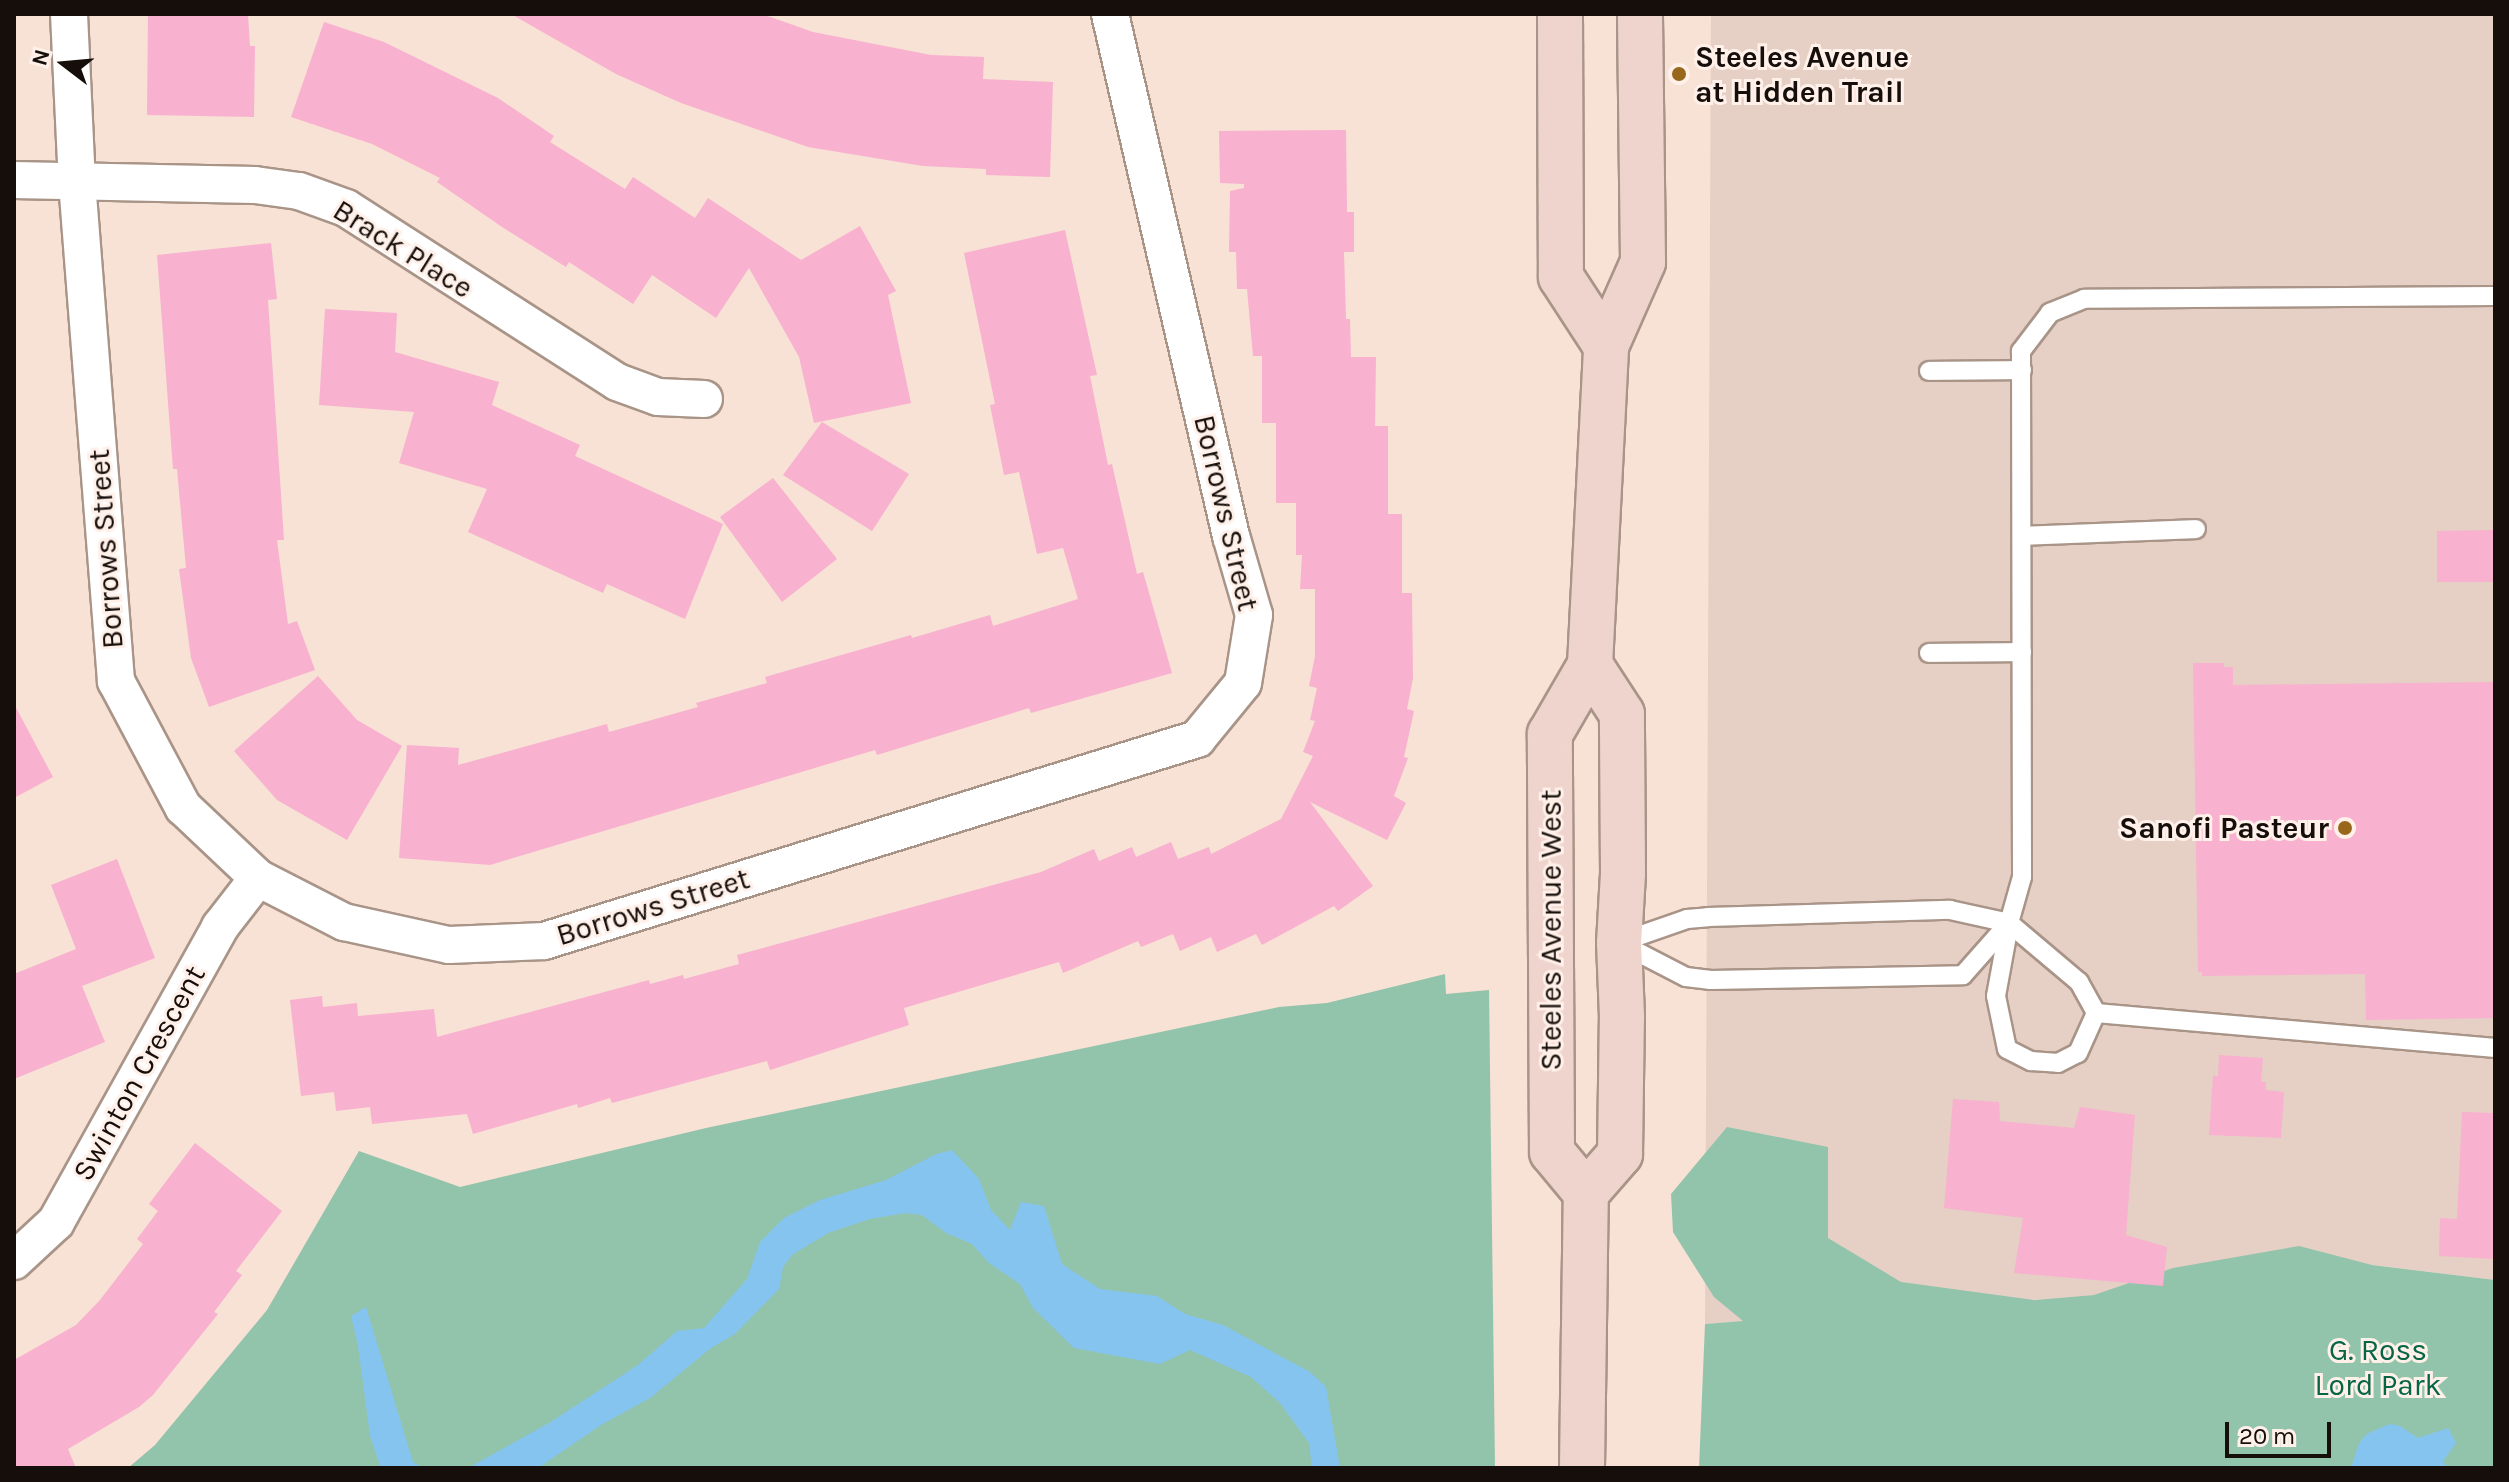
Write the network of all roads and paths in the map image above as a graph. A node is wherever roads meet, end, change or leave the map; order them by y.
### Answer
1 (69, 14) edge
2 (1110, 14) edge
3 (1560, 14) edge
4 (1640, 14) edge
5 (14, 180) edge
6 (77, 182) junction
7 (2495, 296) edge
8 (1606, 346) junction
9 (2022, 370) junction
10 (1929, 371) dead end
11 (704, 399) dead end
12 (2196, 529) dead end
13 (2022, 536) junction
14 (2022, 652) junction
15 (1929, 653) dead end
16 (1590, 665) junction
17 (258, 878) junction
18 (2009, 923) junction
19 (1552, 941) junction
20 (1619, 943) junction
21 (2096, 1013) junction
22 (2495, 1048) edge
23 (1586, 1193) junction
24 (14, 1261) edge
25 (1582, 1468) edge

1 - 6 street, Borrows Street
2 - 17 street, Borrows Street
3 - 8 main road
4 - 8 main road, Steeles Avenue West
5 - 6 street
6 - 11 street, Brack Place
6 - 17 street, Borrows Street
7 - 9 lane
8 - 16 main road, Steeles Avenue West
9 - 10 lane
9 - 13 lane
12 - 13 lane
13 - 14 lane
14 - 15 lane
14 - 18 lane
16 - 19 main road, Steeles Avenue West
16 - 20 main road
17 - 24 street, Swinton Crescent
18 - 20 lane
18 - 20 lane
18 - 21 lane
18 - 21 lane
19 - 20 main road
19 - 23 main road, Steeles Avenue West
20 - 23 main road
21 - 22 lane
23 - 25 main road

